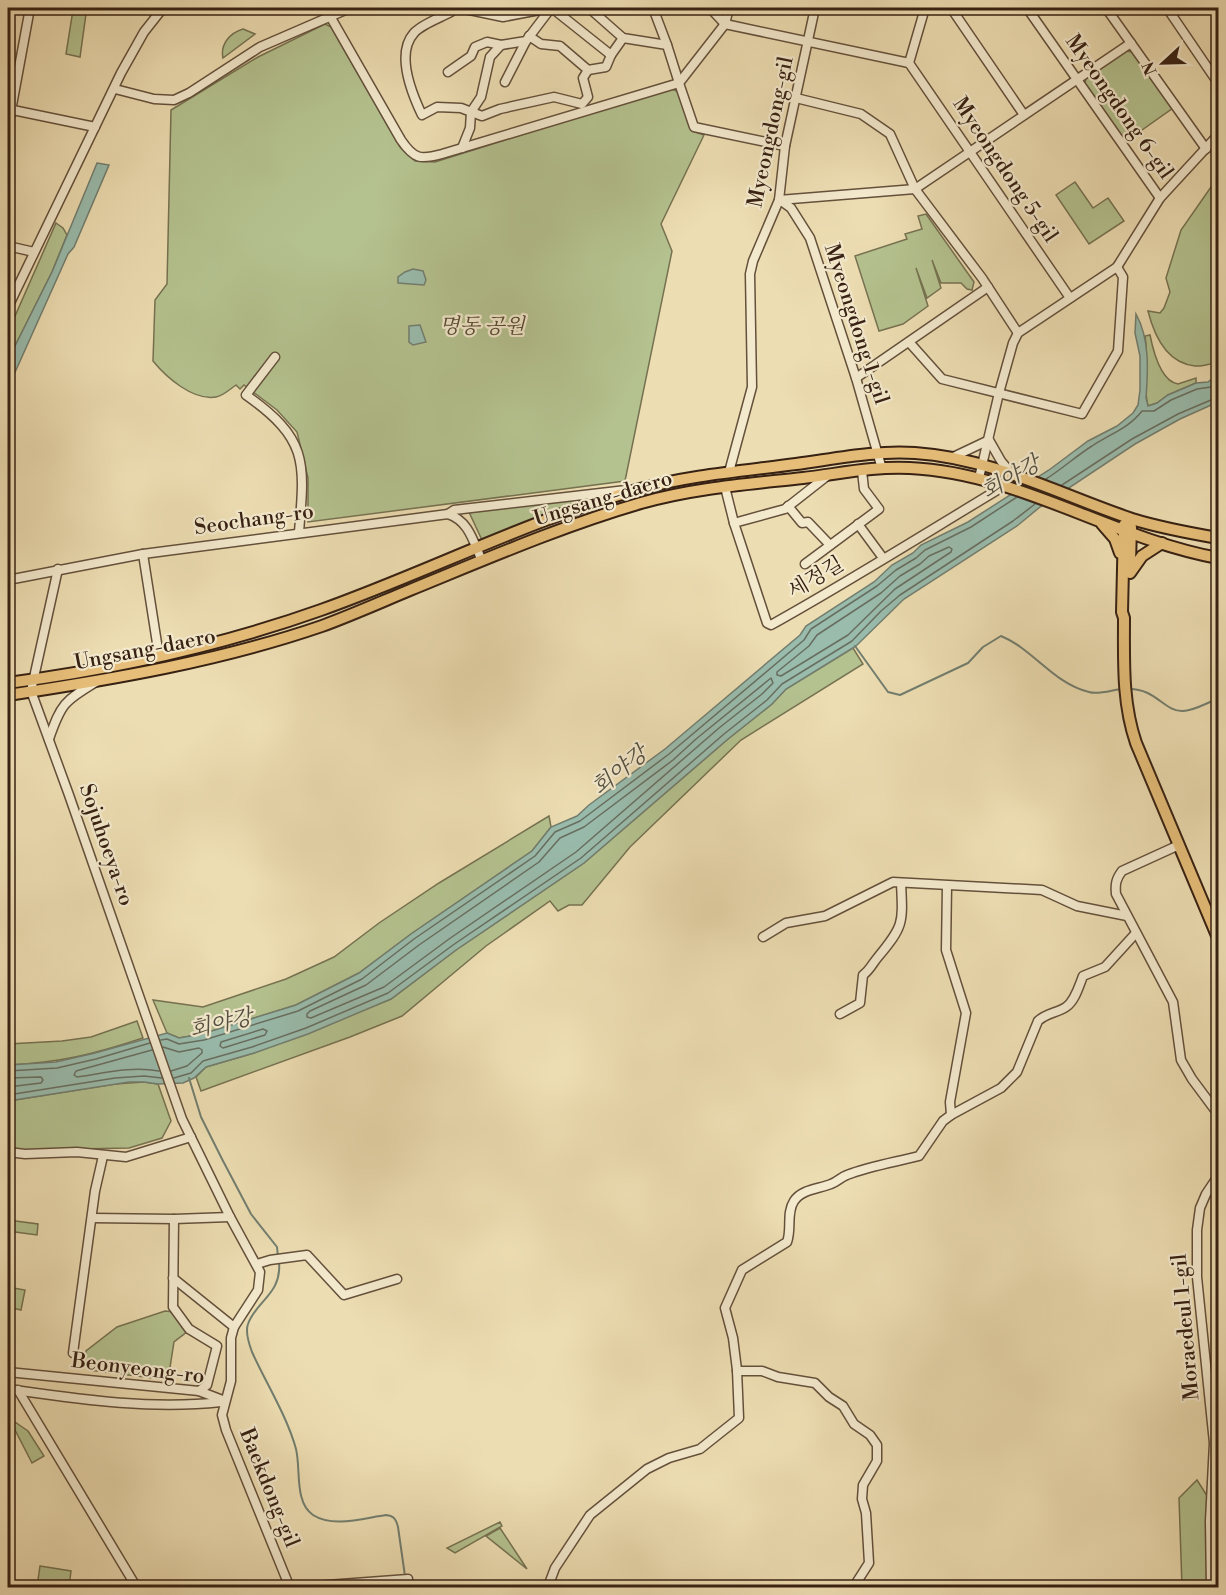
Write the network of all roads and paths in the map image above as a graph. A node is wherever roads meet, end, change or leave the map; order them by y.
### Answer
1 (30, 8) edge
2 (163, 8) edge
3 (350, 8) edge
4 (454, 8) edge
5 (460, 8) edge
6 (551, 8) edge
7 (589, 8) edge
8 (653, 8) edge
9 (710, 8) edge
10 (729, 8) edge
11 (815, 8) edge
12 (925, 8) edge
13 (951, 8) edge
14 (1027, 8) edge
15 (1106, 8) edge
16 (1167, 8) edge
17 (524, 10) edge
18 (330, 16) junction
19 (725, 24) junction
20 (527, 38) junction
21 (623, 38) junction
22 (808, 42) junction
23 (1131, 43) junction
24 (501, 45) junction
25 (667, 45) junction
26 (611, 55) junction
27 (909, 63) junction
28 (588, 70) junction
29 (448, 72) dead end
30 (1077, 80) junction
31 (504, 82) dead end
32 (679, 83) junction
33 (1218, 83) edge
34 (115, 88) junction
35 (796, 98) junction
36 (584, 107) junction
37 (9, 110) edge
38 (471, 112) junction
39 (1024, 115) junction
40 (8, 127) edge
41 (95, 127) junction
42 (1218, 135) edge
43 (785, 146) junction
44 (462, 148) junction
45 (1206, 149) junction
46 (971, 151) junction
47 (915, 189) junction
48 (1160, 198) junction
49 (779, 200) junction
50 (8, 246) edge
51 (34, 252) junction
52 (1117, 267) junction
53 (988, 287) junction
54 (1070, 298) junction
55 (8, 307) edge
56 (1018, 333) junction
57 (909, 342) junction
58 (274, 357) dead end
59 (856, 378) junction
60 (999, 393) junction
61 (989, 440) junction
62 (879, 455) junction
63 (950, 458) junction
64 (982, 465) junction
65 (882, 469) junction
66 (862, 471) junction
67 (729, 472) junction
68 (1011, 474) junction
69 (827, 476) junction
70 (979, 478) junction
71 (1004, 486) junction
72 (725, 487) junction
73 (641, 488) junction
74 (788, 506) junction
75 (448, 514) junction
76 (1128, 517) junction
77 (1100, 522) junction
78 (734, 523) junction
79 (858, 524) junction
80 (466, 525) junction
81 (299, 532) junction
82 (1127, 532) junction
83 (1218, 538) edge
84 (1162, 543) junction
85 (830, 545) junction
86 (476, 548) junction
87 (142, 554) junction
88 (460, 554) junction
89 (883, 558) junction
90 (1218, 558) edge
91 (482, 561) junction
92 (805, 564) dead end
93 (57, 569) junction
94 (1126, 572) junction
95 (8, 580) edge
96 (159, 656) junction
97 (33, 680) junction
98 (100, 680) junction
99 (8, 683) edge
100 (31, 692) junction
101 (8, 695) edge
102 (49, 739) junction
103 (1179, 845) junction
104 (902, 883) junction
105 (946, 886) junction
106 (1127, 916) junction
107 (1136, 933) junction
108 (763, 937) dead end
109 (1218, 938) edge
110 (840, 1014) dead end
111 (1218, 1114) edge
112 (951, 1115) junction
113 (191, 1137) junction
114 (8, 1152) edge
115 (103, 1156) junction
116 (1218, 1176) edge
117 (230, 1217) junction
118 (92, 1218) junction
119 (174, 1220) junction
120 (257, 1264) junction
121 (173, 1278) junction
122 (397, 1279) dead end
123 (234, 1327) junction
124 (73, 1353) dead end
125 (737, 1371) junction
126 (8, 1372) edge
127 (159, 1387) junction
128 (8, 1389) edge
129 (18, 1390) junction
130 (199, 1391) junction
131 (225, 1401) junction
132 (157, 1404) junction
133 (408, 1579) dead end
134 (137, 1587) edge
135 (289, 1587) edge
136 (551, 1587) edge
137 (853, 1587) edge
138 (1211, 1587) edge

1 - 37 street
2 - 34 street
3 - 18 street
4 - 38 street
5 - 17 street
6 - 17 street
6 - 20 street
6 - 26 street
7 - 21 street
8 - 25 street
9 - 19 street
10 - 19 street
11 - 22 street, Myeongdong-gil
12 - 27 street
13 - 39 street
14 - 30 street, Myeongdong 6-gil
15 - 23 street
16 - 33 street
18 - 34 street
18 - 44 street
19 - 22 street
19 - 32 street
20 - 24 street
20 - 28 street
20 - 31 street
21 - 25 street
21 - 26 street
22 - 27 street
22 - 35 street, Myeongdong-gil
23 - 30 street
23 - 45 street
24 - 29 street
24 - 38 street
25 - 32 street
26 - 28 street
27 - 46 street, Myeongdong 5-gil
28 - 36 street
30 - 39 street
30 - 48 street, Myeongdong 6-gil
32 - 36 street
32 - 43 street
34 - 41 street
35 - 43 street, Myeongdong-gil
35 - 47 street
36 - 38 street
36 - 44 street
37 - 40 street
37 - 41 street
38 - 44 street
39 - 46 street
41 - 51 street
42 - 45 street
43 - 49 street, Myeongdong-gil
45 - 48 street
46 - 47 street
46 - 54 street, Myeongdong 5-gil
47 - 49 street
47 - 53 street
48 - 52 street
49 - 59 street, Myeongdong 1-gil
49 - 67 street, Myeongdong-gil
50 - 51 street
51 - 55 street
52 - 54 street
52 - 60 street
53 - 56 street
53 - 57 street
54 - 56 street
56 - 60 street
57 - 59 street
57 - 60 street
58 - 81 street
59 - 62 street, Myeongdong 1-gil
60 - 61 street
61 - 63 street
61 - 64 street
61 - 68 street
62 - 63 main road, Ungsang-daero
62 - 65 street, Myeongdong 1-gil
62 - 67 main road, Ungsang-daero
63 - 64 main road, Ungsang-daero
64 - 68 main road, Ungsang-daero
64 - 70 street
65 - 66 main road, Ungsang-daero
65 - 70 main road, Ungsang-daero
66 - 69 main road, Ungsang-daero
66 - 79 street
67 - 73 main road, Ungsang-daero
68 - 76 main road, Ungsang-daero
69 - 72 main road, Ungsang-daero
69 - 74 street
70 - 71 main road, Ungsang-daero
71 - 77 main road, Ungsang-daero
71 - 89 street, 세정길
72 - 78 street, 세정길
72 - 91 main road, Ungsang-daero
73 - 75 street, Seochang-ro
73 - 86 main road, Ungsang-daero
74 - 78 street
74 - 85 street
75 - 80 street
75 - 81 street, Seochang-ro
76 - 82 main road
76 - 83 main road, Ungsang-daero
77 - 82 main road, Ungsang-daero
77 - 94 main road
78 - 89 street, 세정길
79 - 85 street
79 - 89 street
80 - 86 street
80 - 88 street
81 - 87 street, Seochang-ro
82 - 84 main road, Ungsang-daero
82 - 94 main road
84 - 90 main road, Ungsang-daero
84 - 94 main road
85 - 92 street
86 - 88 main road, Ungsang-daero
86 - 91 street
87 - 93 street, Seochang-ro
87 - 96 street
88 - 96 main road, Ungsang-daero
91 - 98 main road, Ungsang-daero
93 - 95 street, Seochang-ro
93 - 97 street
94 - 103 main road
96 - 97 main road, Ungsang-daero
97 - 99 main road, Ungsang-daero
97 - 100 street
98 - 100 main road, Ungsang-daero
98 - 102 street
100 - 101 main road, Ungsang-daero
100 - 102 street, Sojuhoeya-ro
102 - 113 street, Sojuhoeya-ro
103 - 106 street
103 - 109 main road
104 - 105 street
104 - 108 street
104 - 110 street
105 - 106 street
105 - 112 street
106 - 107 street
107 - 111 street
107 - 112 street
112 - 125 street
113 - 115 street
113 - 117 street
114 - 115 street
115 - 118 street
116 - 138 street, Moraedeul 1-gil
117 - 119 street
117 - 120 street
118 - 119 street
118 - 124 street
119 - 121 street
120 - 122 street
120 - 123 street
121 - 123 street
121 - 130 street
123 - 131 street
125 - 136 street
125 - 137 street
126 - 127 street, Beonyeong-ro
127 - 130 street, Beonyeong-ro
127 - 132 street
128 - 129 street, Beonyeong-ro
129 - 132 street, Beonyeong-ro
129 - 134 street
130 - 131 street, Beonyeong-ro
131 - 132 street, Beonyeong-ro
131 - 135 street, Baekdong-gil
133 - 135 street

